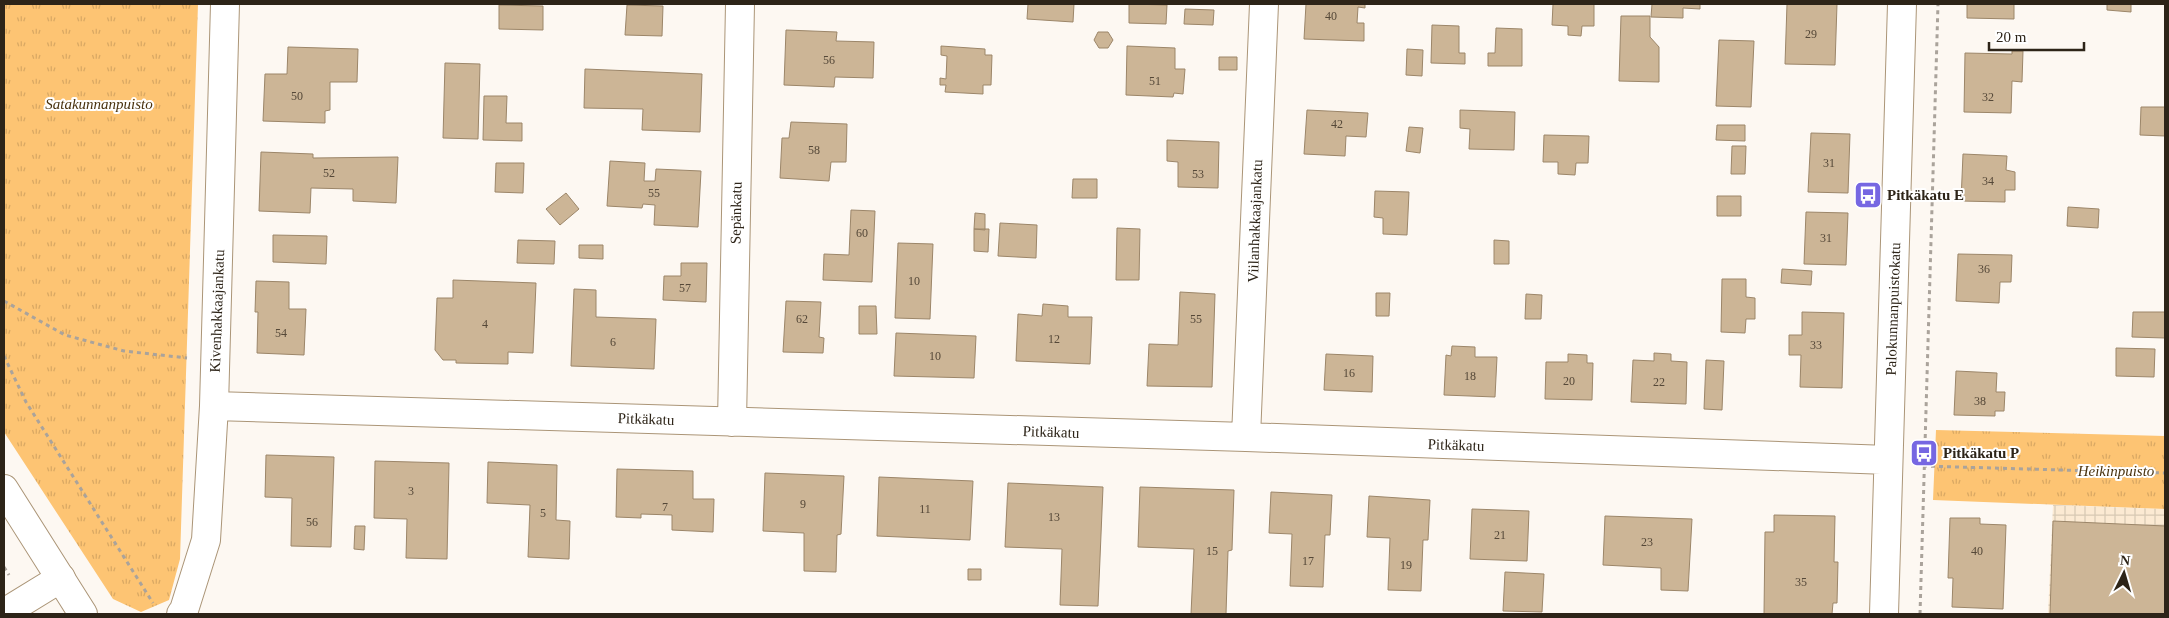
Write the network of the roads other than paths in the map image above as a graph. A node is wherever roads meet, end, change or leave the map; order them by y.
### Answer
1 (225, 4) edge
2 (740, 4) edge
3 (1264, 4) edge
4 (1902, 4) edge
5 (214, 406) junction
6 (732, 422) junction
7 (1246, 438) junction
8 (1888, 460) junction
9 (4, 488) edge
10 (61, 578) junction
11 (4, 613) edge
12 (83, 614) edge
13 (181, 614) edge
14 (1884, 614) edge

1 - 5 street, Kivenhakkaajankatu
2 - 6 street, Sepänkatu
3 - 7 street, Viilanhakkaajankatu
4 - 8 street, Palokunnanpuistokatu
5 - 6 street, Pitkäkatu
5 - 13 street, Kivenhakkaajankatu
6 - 7 street, Pitkäkatu
7 - 8 street, Pitkäkatu
8 - 14 street, Palokunnanpuistokatu
9 - 10 street
10 - 11 street
10 - 12 street

